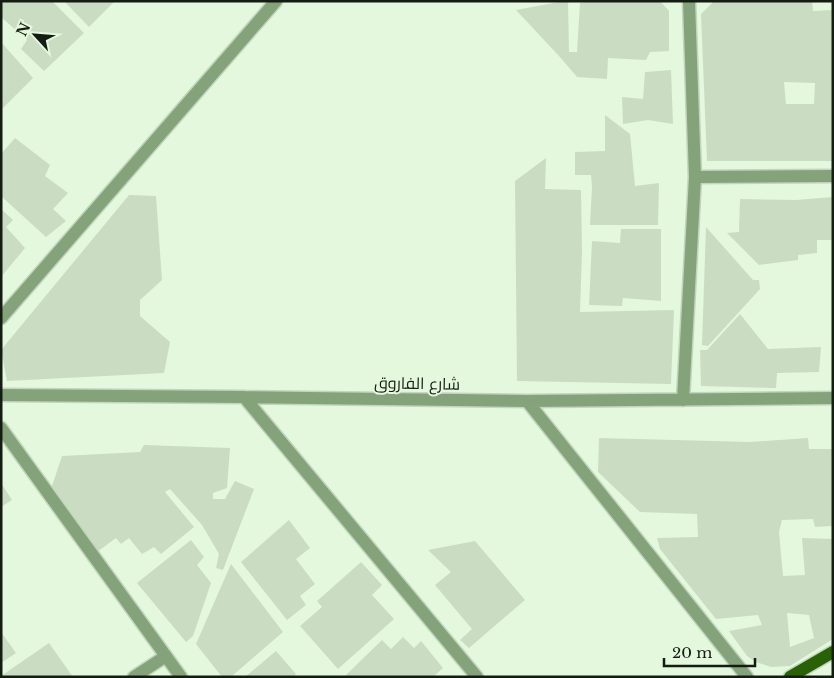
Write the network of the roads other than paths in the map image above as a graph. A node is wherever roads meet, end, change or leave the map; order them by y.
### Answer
1 (276, 1) edge
2 (689, 1) edge
3 (833, 176) edge
4 (695, 177) junction
5 (1, 318) edge
6 (1, 395) edge
7 (244, 396) junction
8 (833, 398) edge
9 (683, 400) junction
10 (527, 401) junction
11 (1, 428) edge
12 (833, 652) edge
13 (166, 656) junction
14 (134, 677) edge
15 (181, 677) edge
16 (477, 677) edge
17 (747, 677) edge
18 (790, 677) edge

1 - 5 street
2 - 4 street
3 - 4 street
4 - 9 street
6 - 7 street, شارع الفاروق
7 - 10 street, شارع الفاروق
7 - 16 street
8 - 9 street, شارع الفاروق
9 - 10 street, شارع الفاروق
10 - 17 street
11 - 13 street
12 - 18 main road
13 - 14 street
13 - 15 street

